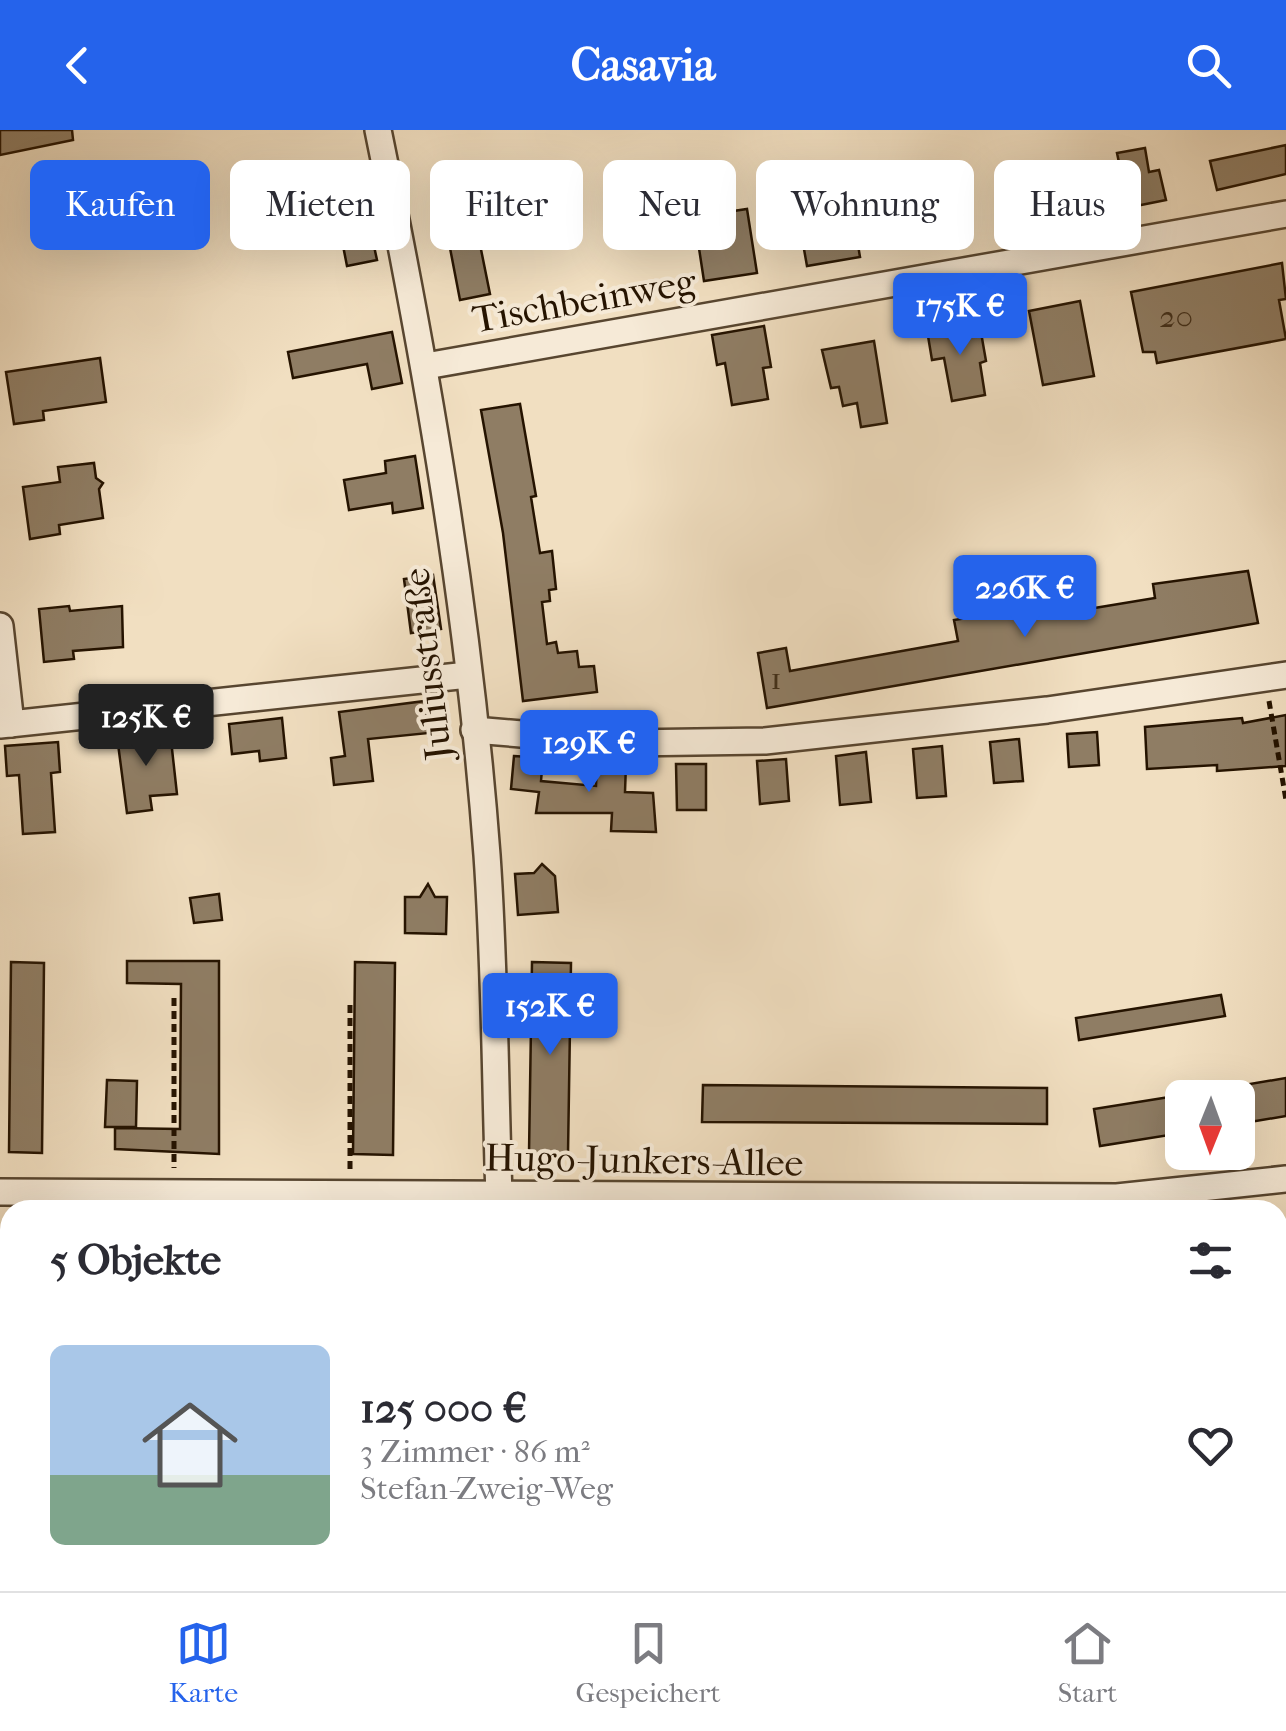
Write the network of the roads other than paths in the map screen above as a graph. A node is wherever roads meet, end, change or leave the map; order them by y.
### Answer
1 (378, 130) edge
2 (1286, 214) edge
3 (426, 366) junction
4 (0, 626) edge
5 (468, 676) junction
6 (1276, 677) edge
7 (6, 724) edge
8 (474, 730) junction
9 (1286, 1178) edge
10 (0, 1192) edge
11 (499, 1196) junction
12 (672, 1200) edge
13 (1000, 1200) edge

1 - 3 street, Juliusstraße
2 - 3 street, Tischbeinweg
3 - 5 street, Juliusstraße
4 - 7 street
5 - 7 street
5 - 8 street, Juliusstraße
6 - 8 street
8 - 11 street, Juliusstraße
9 - 13 street, Hugo-Junkers-Allee
10 - 11 street, Hugo-Junkers-Allee
11 - 12 street, Hugo-Junkers-Allee

